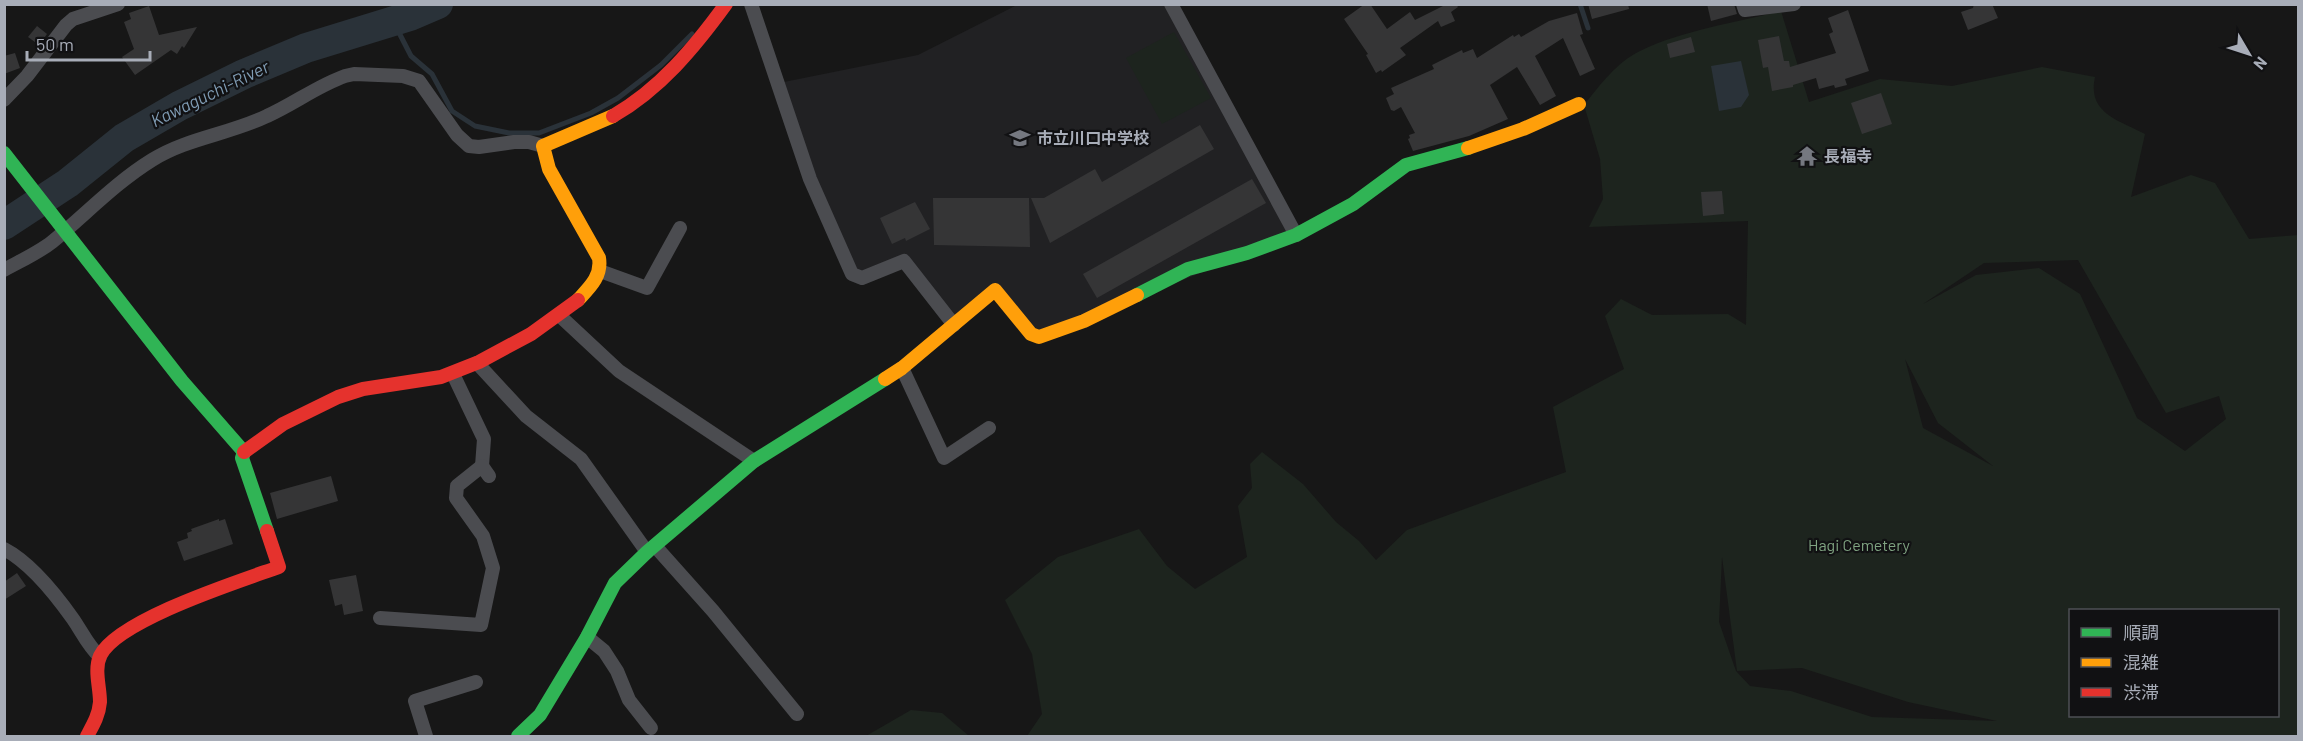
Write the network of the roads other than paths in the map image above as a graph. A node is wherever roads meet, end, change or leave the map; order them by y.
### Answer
1 (73, 4) edge
2 (118, 4) edge
3 (726, 4) edge
4 (751, 4) edge
5 (1171, 4) edge
6 (1743, 4) edge
7 (1794, 4) edge
8 (73, 19) junction
9 (4, 100) edge
10 (1579, 104) dead end
11 (543, 146) junction
12 (4, 153) edge
13 (61, 226) junction
14 (680, 228) dead end
15 (1296, 235) junction
16 (4, 270) edge
17 (600, 271) junction
18 (560, 316) junction
19 (954, 325) junction
20 (477, 363) junction
21 (902, 368) junction
22 (453, 374) junction
23 (989, 428) dead end
24 (244, 452) junction
25 (754, 461) junction
26 (4, 549) edge
27 (651, 549) junction
28 (380, 618) dead end
29 (587, 637) junction
30 (100, 657) junction
31 (476, 682) dead end
32 (797, 714) dead end
33 (651, 728) dead end
34 (87, 736) edge
35 (426, 736) edge
36 (518, 736) edge

1 - 8 street
2 - 8 street
3 - 11 street
4 - 19 street
5 - 15 street
6 - 7 street
8 - 9 street
10 - 15 street
11 - 13 street
11 - 17 street
12 - 13 street
13 - 16 street
13 - 24 street
14 - 17 street
15 - 19 street
17 - 18 street
18 - 20 street
18 - 25 street
19 - 21 street
20 - 22 street
20 - 27 street
21 - 23 street
21 - 25 street
22 - 24 street
22 - 28 street
24 - 30 street
25 - 27 street
26 - 30 street
27 - 29 street
27 - 32 street
29 - 33 street
29 - 36 street
30 - 34 street
31 - 35 street

